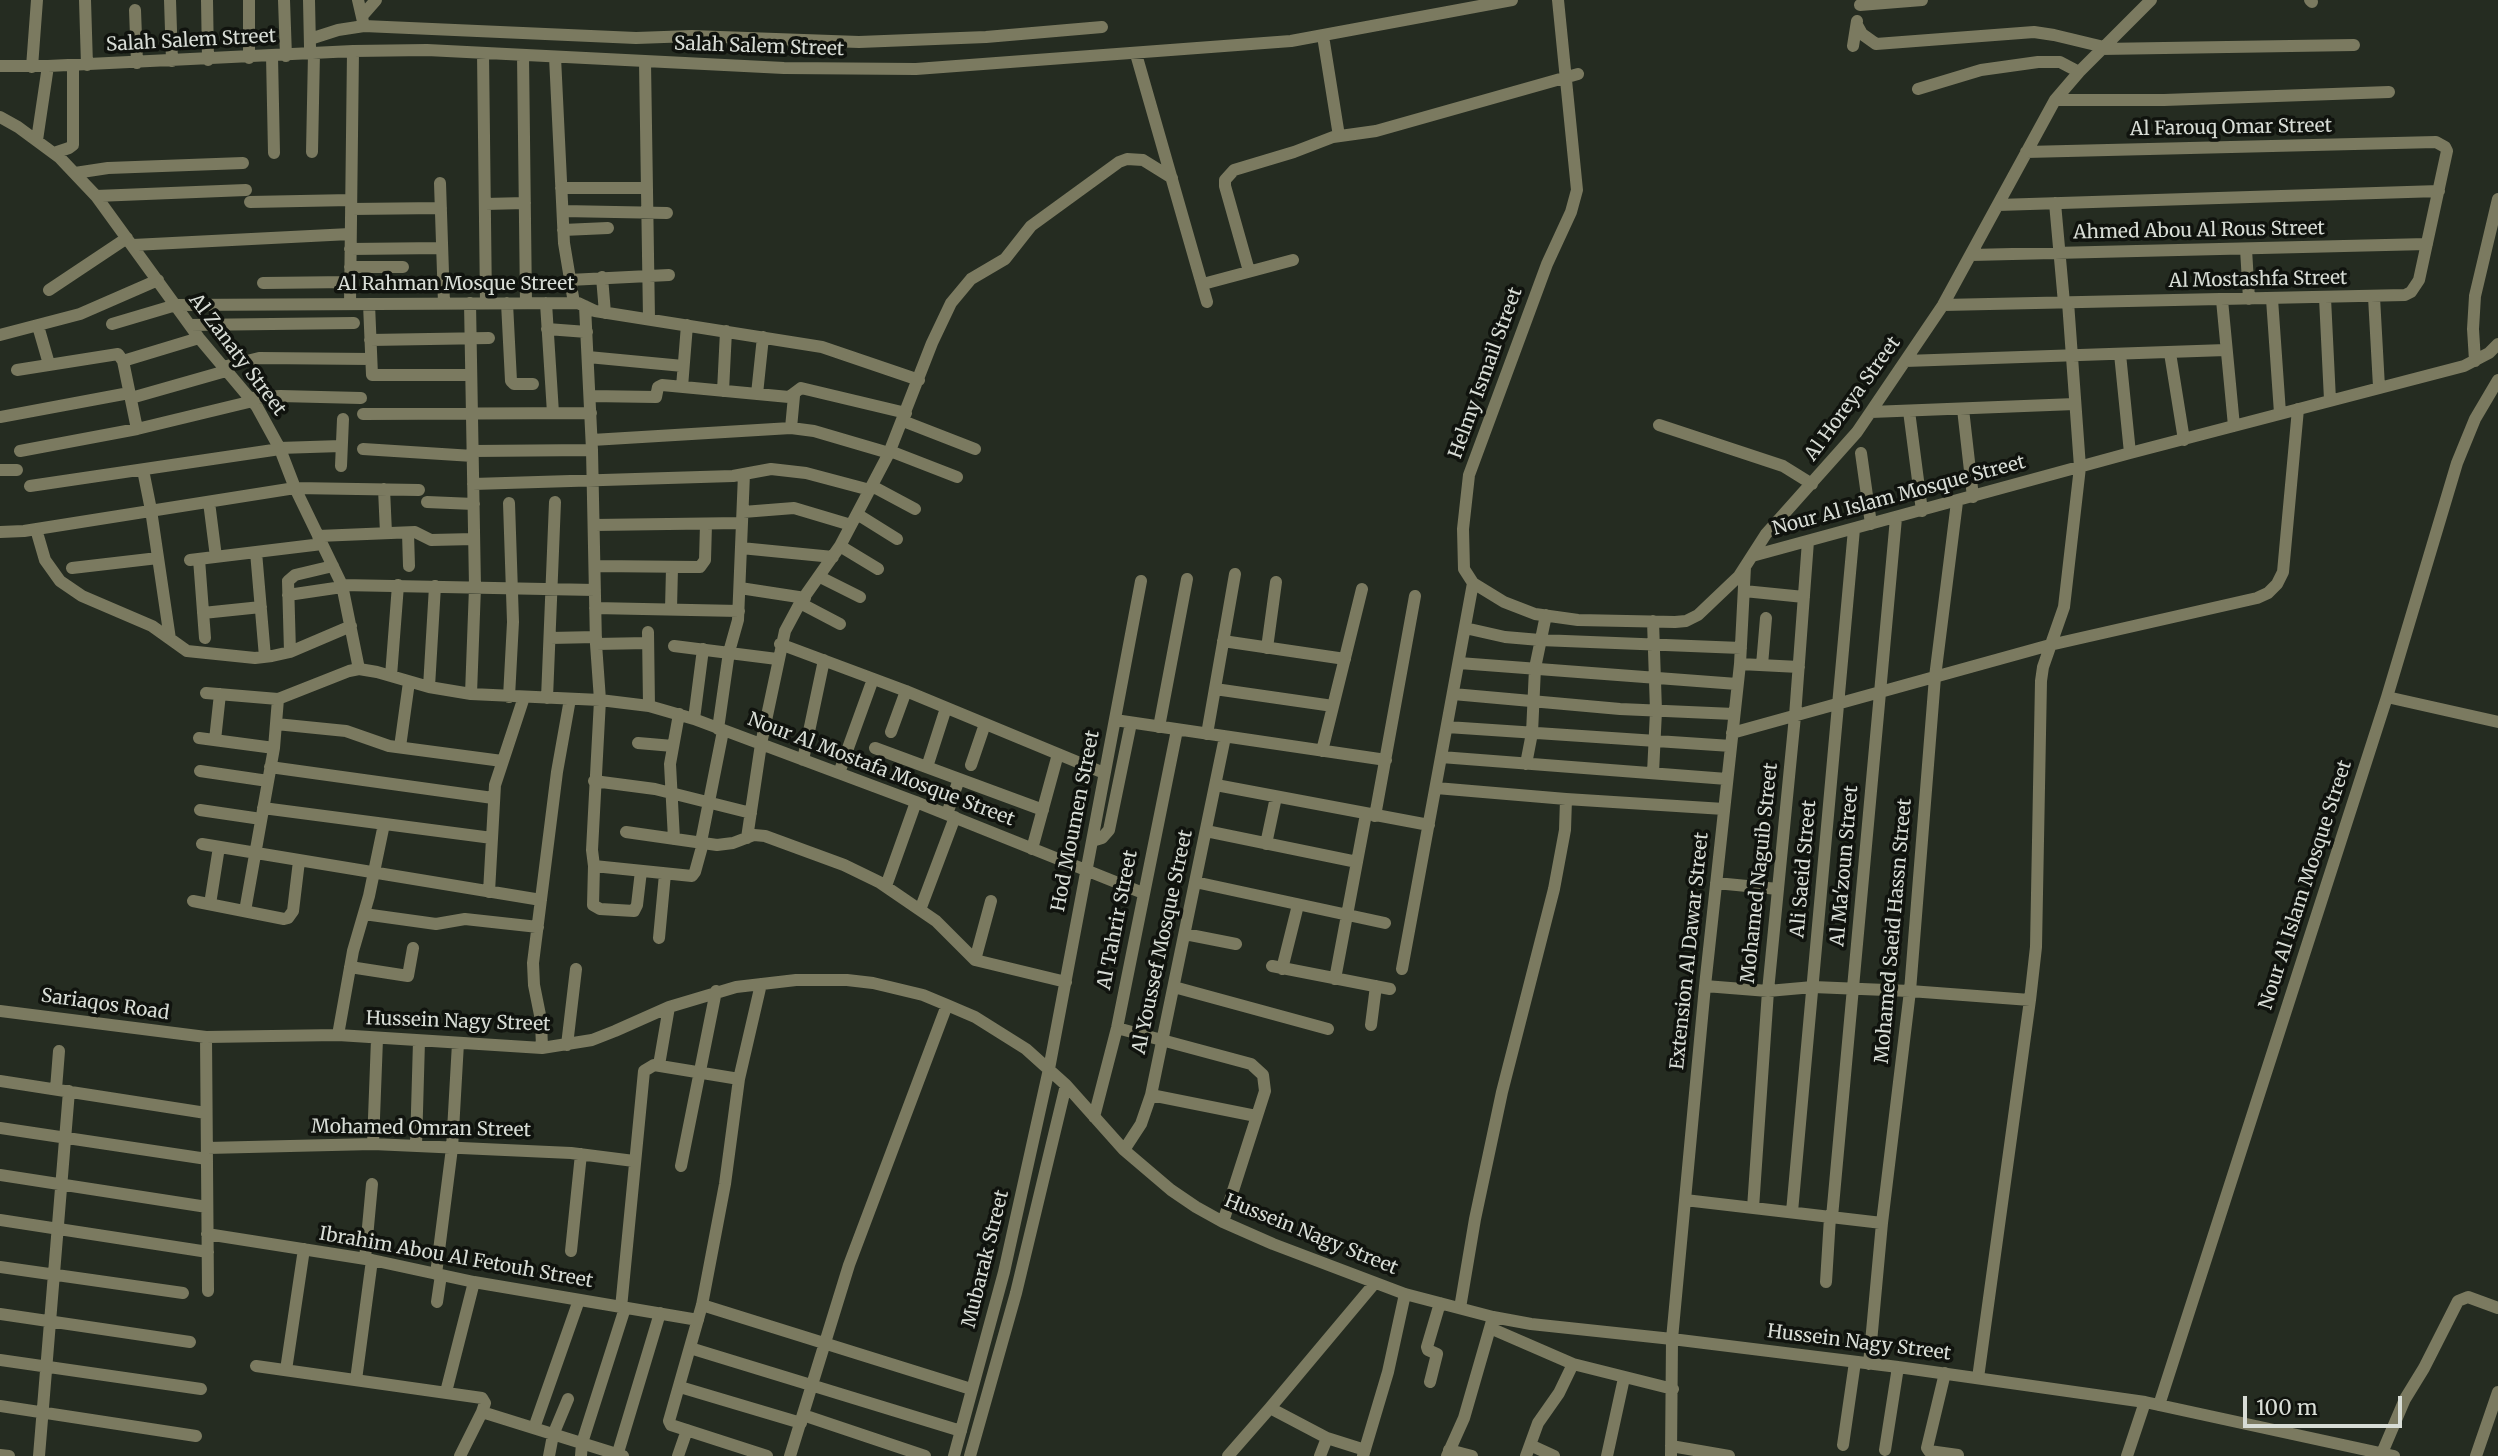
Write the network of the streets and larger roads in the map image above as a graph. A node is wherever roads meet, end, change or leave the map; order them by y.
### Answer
1 (37, 0) edge
2 (85, 0) edge
3 (170, 0) edge
4 (207, 0) edge
5 (249, 0) edge
6 (284, 0) edge
7 (309, 0) edge
8 (358, 0) edge
9 (376, 0) edge
10 (1512, 0) edge
11 (1558, 0) edge
12 (1922, 0) edge
13 (2151, 0) edge
14 (1861, 3) edge
15 (135, 10) dead end
16 (363, 21) junction
17 (1857, 25) junction
18 (1102, 27) dead end
19 (1323, 36) junction
20 (310, 39) junction
21 (2354, 45) dead end
22 (1853, 46) dead end
23 (2102, 48) junction
24 (353, 51) junction
25 (483, 53) junction
26 (312, 54) junction
27 (1136, 54) junction
28 (523, 55) junction
29 (272, 56) junction
30 (286, 56) junction
31 (555, 57) junction
32 (249, 58) junction
33 (208, 60) junction
34 (172, 61) junction
35 (645, 62) junction
36 (137, 63) junction
37 (73, 65) junction
38 (87, 65) junction
39 (0, 66) edge
40 (32, 66) junction
41 (48, 66) junction
42 (2079, 72) junction
43 (1572, 76) junction
44 (1918, 89) dead end
45 (2389, 92) dead end
46 (2055, 100) junction
47 (0, 117) edge
48 (1339, 136) junction
49 (37, 140) junction
50 (2436, 142) joint
51 (312, 152) dead end
52 (2026, 152) junction
53 (54, 153) junction
54 (274, 153) dead end
55 (243, 163) dead end
56 (75, 173) junction
57 (1172, 178) junction
58 (440, 183) dead end
59 (561, 188) junction
60 (647, 188) junction
61 (2439, 191) junction
62 (96, 196) junction
63 (2498, 199) edge
64 (2055, 203) junction
65 (351, 204) junction
66 (485, 204) junction
67 (525, 204) junction
68 (1998, 205) junction
69 (441, 208) junction
70 (563, 211) junction
71 (648, 213) junction
72 (667, 213) dead end
73 (608, 228) dead end
74 (563, 230) junction
75 (351, 234) junction
76 (130, 242) junction
77 (2427, 244) junction
78 (442, 248) junction
79 (350, 249) junction
80 (2246, 249) junction
81 (2060, 253) junction
82 (1971, 255) junction
83 (1293, 260) dead end
84 (350, 267) junction
85 (403, 267) dead end
86 (1249, 271) junction
87 (649, 275) junction
88 (669, 275) dead end
89 (602, 277) junction
90 (158, 280) junction
91 (569, 280) junction
92 (350, 282) junction
93 (262, 283) dead end
94 (1203, 284) junction
95 (49, 290) dead end
96 (2374, 297) junction
97 (2325, 298) junction
98 (2249, 299) junction
99 (2272, 299) junction
100 (2222, 300) junction
101 (1208, 302) dead end
102 (2066, 302) junction
103 (444, 303) junction
104 (470, 303) junction
105 (486, 303) junction
106 (507, 303) junction
107 (526, 303) junction
108 (545, 303) junction
109 (350, 304) junction
110 (369, 304) junction
111 (580, 304) junction
112 (176, 305) junction
113 (1943, 305) junction
114 (605, 313) junction
115 (649, 319) junction
116 (354, 323) dead end
117 (112, 324) dead end
118 (190, 325) junction
119 (687, 325) junction
120 (38, 326) junction
121 (547, 329) junction
122 (726, 331) junction
123 (587, 332) junction
124 (0, 335) edge
125 (763, 337) junction
126 (199, 338) junction
127 (470, 338) junction
128 (489, 338) dead end
129 (370, 340) junction
130 (2226, 350) junction
131 (2495, 352) edge
132 (2170, 353) junction
133 (2120, 354) junction
134 (588, 356) junction
135 (2071, 356) junction
136 (371, 359) junction
137 (123, 361) junction
138 (1905, 361) junction
139 (2475, 361) junction
140 (49, 364) junction
141 (683, 366) junction
142 (225, 369) junction
143 (17, 370) dead end
144 (471, 375) junction
145 (919, 380) junction
146 (2498, 380) edge
147 (533, 384) dead end
148 (682, 387) junction
149 (2379, 387) junction
150 (723, 391) junction
151 (757, 394) junction
152 (130, 396) junction
153 (590, 396) junction
154 (794, 396) junction
155 (361, 398) dead end
156 (252, 399) junction
157 (2330, 400) junction
158 (2075, 404) junction
159 (1963, 409) junction
160 (2298, 409) junction
161 (1909, 411) junction
162 (1871, 412) junction
163 (1, 413) edge
164 (553, 413) junction
165 (591, 413) junction
166 (363, 414) dead end
167 (472, 414) junction
168 (2280, 414) junction
169 (905, 417) junction
170 (342, 419) dead end
171 (1659, 425) dead end
172 (2234, 426) junction
173 (790, 428) junction
174 (137, 429) junction
175 (2183, 440) junction
176 (592, 445) junction
177 (341, 446) junction
178 (280, 449) junction
179 (363, 449) dead end
180 (975, 449) dead end
181 (20, 452) dead end
182 (890, 452) junction
183 (1861, 453) dead end
184 (2130, 453) junction
185 (473, 454) junction
186 (341, 466) dead end
187 (2080, 467) junction
188 (0, 470) edge
189 (17, 470) dead end
190 (143, 470) junction
191 (744, 474) junction
192 (957, 477) dead end
193 (593, 481) junction
194 (473, 484) junction
195 (1812, 484) junction
196 (30, 486) dead end
197 (295, 488) junction
198 (871, 488) junction
199 (384, 489) junction
200 (419, 490) dead end
201 (1973, 497) junction
202 (209, 502) junction
203 (427, 502) dead end
204 (555, 502) dead end
205 (1957, 502) junction
206 (509, 503) dead end
207 (474, 504) junction
208 (915, 509) dead end
209 (152, 510) junction
210 (1922, 511) junction
211 (742, 518) junction
212 (1896, 518) junction
213 (854, 520) junction
214 (706, 524) junction
215 (1871, 524) junction
216 (594, 525) junction
217 (36, 529) junction
218 (1854, 529) junction
219 (0, 532) edge
220 (386, 533) junction
221 (408, 533) junction
222 (474, 539) junction
223 (897, 539) dead end
224 (320, 540) junction
225 (1808, 541) junction
226 (741, 548) junction
227 (256, 552) junction
228 (836, 552) junction
229 (216, 557) junction
230 (158, 558) junction
231 (1749, 561) junction
232 (333, 566) junction
233 (410, 566) dead end
234 (595, 566) junction
235 (72, 568) dead end
236 (672, 568) junction
237 (878, 569) dead end
238 (1235, 574) dead end
239 (820, 577) junction
240 (1186, 579) dead end
241 (1141, 581) dead end
242 (1276, 582) dead end
243 (1473, 583) junction
244 (397, 584) junction
245 (342, 586) junction
246 (435, 586) junction
247 (475, 587) junction
248 (512, 587) junction
249 (740, 588) junction
250 (552, 589) junction
251 (1362, 589) dead end
252 (595, 590) junction
253 (1744, 591) junction
254 (288, 595) junction
255 (1415, 596) dead end
256 (860, 597) dead end
257 (1804, 597) junction
258 (802, 601) junction
259 (261, 607) junction
260 (595, 608) junction
261 (671, 609) junction
262 (739, 611) junction
263 (203, 613) junction
264 (1546, 615) junction
265 (1766, 618) dead end
266 (1653, 621) junction
267 (840, 624) dead end
268 (351, 626) junction
269 (1465, 628) junction
270 (205, 638) dead end
271 (550, 638) junction
272 (170, 639) junction
273 (596, 640) junction
274 (1540, 640) junction
275 (1223, 641) junction
276 (780, 644) junction
277 (1653, 645) junction
278 (2050, 645) junction
279 (674, 646) dead end
280 (1268, 648) junction
281 (1741, 648) junction
282 (703, 649) junction
283 (290, 652) junction
284 (729, 652) junction
285 (265, 657) junction
286 (777, 659) junction
287 (1345, 659) junction
288 (824, 660) junction
289 (1459, 663) junction
290 (1740, 664) junction
291 (1762, 665) junction
292 (1799, 667) junction
293 (1535, 668) junction
294 (359, 669) junction
295 (391, 676) junction
296 (1935, 677) junction
297 (1655, 678) junction
298 (873, 679) junction
299 (409, 682) junction
300 (1737, 684) junction
301 (429, 687) junction
302 (1215, 689) junction
303 (906, 691) junction
304 (206, 693) dead end
305 (1879, 693) junction
306 (220, 694) junction
307 (471, 694) junction
308 (1453, 694) junction
309 (509, 697) junction
310 (524, 697) junction
311 (2387, 697) junction
312 (547, 698) junction
313 (278, 699) junction
314 (570, 699) junction
315 (600, 700) junction
316 (1535, 701) junction
317 (1838, 705) junction
318 (649, 706) junction
319 (1333, 706) junction
320 (946, 708) junction
321 (1656, 710) junction
322 (679, 714) junction
323 (1734, 714) junction
324 (1795, 716) junction
325 (694, 719) junction
326 (1115, 720) junction
327 (2498, 722) edge
328 (1131, 723) junction
329 (276, 724) junction
330 (985, 724) junction
331 (1159, 727) junction
332 (1447, 727) junction
333 (720, 730) junction
334 (1177, 730) junction
335 (891, 732) dead end
336 (1532, 733) junction
337 (1732, 733) junction
338 (1207, 734) junction
339 (1225, 737) junction
340 (199, 738) dead end
341 (215, 740) junction
342 (1655, 742) junction
343 (638, 743) dead end
344 (761, 744) junction
345 (673, 746) junction
346 (1731, 746) junction
347 (400, 747) junction
348 (274, 748) junction
349 (875, 748) dead end
350 (1322, 751) junction
351 (1058, 754) junction
352 (1441, 757) junction
353 (1386, 760) junction
354 (502, 761) junction
355 (803, 761) junction
356 (1525, 764) junction
357 (971, 765) dead end
358 (270, 766) junction
359 (927, 768) junction
360 (200, 772) dead end
361 (839, 773) junction
362 (1104, 773) junction
363 (1653, 773) junction
364 (960, 779) junction
365 (1727, 779) junction
366 (268, 781) junction
367 (594, 781) junction
368 (1216, 785) junction
369 (1436, 788) junction
370 (672, 792) junction
371 (1276, 797) junction
372 (494, 798) junction
373 (1566, 799) junction
374 (709, 802) junction
375 (916, 802) junction
376 (1724, 809) junction
377 (200, 810) dead end
378 (1043, 810) junction
379 (751, 813) junction
380 (262, 814) junction
381 (1371, 815) junction
382 (951, 816) junction
383 (384, 824) junction
384 (1429, 825) junction
385 (1206, 831) junction
386 (626, 832) dead end
387 (492, 838) junction
388 (747, 838) junction
389 (674, 839) junction
390 (1092, 841) junction
391 (702, 843) junction
392 (202, 844) dead end
393 (1266, 844) junction
394 (219, 847) junction
395 (1032, 849) junction
396 (255, 854) junction
397 (299, 862) junction
398 (1357, 862) junction
399 (594, 866) junction
400 (1086, 870) junction
401 (640, 871) junction
402 (374, 874) junction
403 (665, 874) junction
404 (1195, 882) junction
405 (1716, 883) junction
406 (886, 886) junction
407 (1778, 889) junction
408 (489, 892) junction
409 (1143, 893) junction
410 (541, 900) junction
411 (193, 901) dead end
412 (991, 901) dead end
413 (210, 904) junction
414 (1298, 905) junction
415 (920, 910) junction
416 (245, 911) junction
417 (364, 914) junction
418 (1348, 915) junction
419 (1385, 923) dead end
420 (538, 927) junction
421 (1185, 934) junction
422 (659, 938) dead end
423 (1236, 944) dead end
424 (413, 948) dead end
425 (975, 960) junction
426 (350, 967) junction
427 (576, 969) dead end
428 (1402, 969) dead end
429 (1335, 979) junction
430 (1066, 982) junction
431 (761, 984) junction
432 (1376, 986) junction
433 (1705, 986) junction
434 (1174, 987) junction
435 (1813, 987) junction
436 (1853, 988) junction
437 (1390, 989) dead end
438 (716, 991) junction
439 (1768, 991) junction
440 (1910, 991) junction
441 (2030, 1000) junction
442 (947, 1005) junction
443 (669, 1006) junction
444 (0, 1011) edge
445 (1371, 1025) dead end
446 (1116, 1028) junction
447 (1328, 1029) dead end
448 (338, 1035) junction
449 (206, 1037) junction
450 (377, 1039) junction
451 (1163, 1040) junction
452 (419, 1041) junction
453 (458, 1043) junction
454 (567, 1045) junction
455 (542, 1048) junction
456 (59, 1051) dead end
457 (659, 1065) junction
458 (1049, 1069) junction
459 (700, 1072) junction
460 (739, 1079) junction
461 (0, 1081) edge
462 (1066, 1085) junction
463 (63, 1090) junction
464 (1151, 1095) junction
465 (206, 1113) junction
466 (1256, 1116) junction
467 (1094, 1117) junction
468 (0, 1128) edge
469 (65, 1137) junction
470 (373, 1144) junction
471 (416, 1146) junction
472 (452, 1147) junction
473 (1124, 1150) junction
474 (207, 1153) junction
475 (581, 1154) junction
476 (634, 1161) junction
477 (681, 1166) dead end
478 (0, 1175) edge
479 (61, 1184) junction
480 (372, 1184) dead end
481 (1685, 1200) junction
482 (207, 1207) junction
483 (1753, 1208) junction
484 (1792, 1212) junction
485 (1831, 1217) junction
486 (0, 1220) edge
487 (1223, 1222) junction
488 (1882, 1223) junction
489 (58, 1229) junction
490 (207, 1234) junction
491 (304, 1249) junction
492 (571, 1251) dead end
493 (208, 1252) junction
494 (368, 1259) junction
495 (0, 1267) edge
496 (1004, 1272) junction
497 (54, 1275) junction
498 (439, 1275) junction
499 (1021, 1277) junction
500 (474, 1282) junction
501 (1826, 1282) dead end
502 (1374, 1284) junction
503 (208, 1291) dead end
504 (183, 1293) dead end
505 (1405, 1294) junction
506 (579, 1300) junction
507 (438, 1302) dead end
508 (1440, 1303) junction
509 (702, 1305) junction
510 (623, 1308) junction
511 (1460, 1308) junction
512 (2498, 1308) edge
513 (660, 1313) junction
514 (0, 1314) edge
515 (698, 1320) junction
516 (50, 1321) junction
517 (1491, 1323) junction
518 (1672, 1339) junction
519 (190, 1342) dead end
520 (826, 1342) junction
521 (690, 1348) junction
522 (0, 1360) edge
523 (1855, 1362) junction
524 (1573, 1364) junction
525 (1869, 1364) junction
526 (256, 1366) dead end
527 (47, 1367) junction
528 (1898, 1367) junction
529 (286, 1370) junction
530 (1945, 1373) junction
531 (1624, 1378) junction
532 (1978, 1378) junction
533 (356, 1380) junction
534 (1430, 1382) dead end
535 (813, 1384) junction
536 (680, 1387) junction
537 (201, 1389) dead end
538 (971, 1389) junction
539 (1673, 1390) junction
540 (446, 1392) junction
541 (2498, 1392) edge
542 (568, 1399) dead end
543 (2145, 1402) junction
544 (2159, 1405) junction
545 (0, 1406) edge
546 (1270, 1408) junction
547 (482, 1412) junction
548 (43, 1413) junction
549 (802, 1419) junction
550 (534, 1428) junction
551 (687, 1430) junction
552 (961, 1431) junction
553 (553, 1435) junction
554 (196, 1436) dead end
555 (1326, 1438) junction
556 (1843, 1445) dead end
557 (582, 1450) edge
558 (1885, 1450) dead end
559 (1528, 1451) edge
560 (1671, 1451) edge
561 (1364, 1453) edge
562 (1448, 1453) edge
563 (2388, 1454) edge
564 (0, 1455) edge
565 (619, 1455) edge
566 (1230, 1455) edge
567 (1958, 1455) edge
568 (9, 1456) edge
569 (39, 1456) edge
570 (460, 1456) edge
571 (548, 1456) edge
572 (678, 1456) edge
573 (767, 1456) edge
574 (790, 1456) edge
575 (925, 1456) edge
576 (954, 1456) edge
577 (970, 1456) edge
578 (1321, 1456) edge
579 (1472, 1456) edge
580 (1555, 1456) edge
581 (1607, 1456) edge
582 (1730, 1456) edge
583 (2127, 1456) edge
584 (2476, 1456) edge

1 - 40 street
2 - 38 street
3 - 34 street
4 - 33 street
5 - 32 street
6 - 30 street
7 - 20 street
8 - 16 street
9 - 16 street
10 - 19 street, Salah Salem Street
11 - 43 street, Helmy Ismail Street
12 - 14 street
13 - 23 street, Al Horeya Street
14 - 17 street
15 - 36 street
16 - 18 street
16 - 20 street
17 - 22 street
17 - 23 street
19 - 27 street, Salah Salem Street
19 - 48 street
20 - 26 street
21 - 23 street
23 - 42 street, Al Horeya Street
24 - 25 street, Salah Salem Street
24 - 26 street, Salah Salem Street
24 - 65 street
25 - 28 street, Salah Salem Street
25 - 66 street
26 - 30 street, Salah Salem Street
26 - 51 street
27 - 35 street, Salah Salem Street
27 - 57 street
28 - 31 street, Salah Salem Street
28 - 67 street
29 - 30 street, Salah Salem Street
29 - 32 street, Salah Salem Street
29 - 54 street
31 - 35 street, Salah Salem Street
31 - 59 street
32 - 33 street, Salah Salem Street
33 - 34 street, Salah Salem Street
34 - 36 street, Salah Salem Street
35 - 60 street
36 - 38 street, Salah Salem Street
37 - 38 street, Salah Salem Street
37 - 41 street, Salah Salem Street
37 - 53 street
39 - 40 street, Salah Salem Street
40 - 41 street, Salah Salem Street
41 - 49 street
42 - 44 street
42 - 46 street, Al Horeya Street
43 - 48 street
43 - 243 street, Helmy Ismail Street
45 - 46 street
46 - 52 street, Al Horeya Street
47 - 49 street, Al Zanaty Street
48 - 86 street
49 - 53 street, Al Zanaty Street
50 - 52 street, Al Farouq Omar Street
50 - 61 street, Al Mostashfa Street
52 - 68 street, Al Horeya Street
53 - 56 street, Al Zanaty Street
55 - 56 street
56 - 62 street, Al Zanaty Street
57 - 94 street
57 - 145 street
58 - 69 street
59 - 60 street
59 - 70 street
60 - 71 street
61 - 64 street
61 - 77 street, Al Mostashfa Street
62 - 65 street
62 - 76 street, Al Zanaty Street
63 - 139 street
64 - 68 street
64 - 81 street
65 - 69 street
65 - 75 street
66 - 67 street
66 - 105 street
67 - 107 street
68 - 82 street, Al Horeya Street
69 - 78 street
70 - 71 street
70 - 74 street
71 - 72 street
71 - 87 street
73 - 74 street
74 - 91 street
75 - 76 street
75 - 79 street
76 - 90 street, Al Zanaty Street
76 - 95 street
77 - 80 street, Ahmed Abou Al Rous Street
77 - 96 street, Al Mostashfa Street
78 - 79 street
78 - 103 street
79 - 84 street
80 - 81 street, Ahmed Abou Al Rous Street
80 - 98 street
81 - 82 street, Ahmed Abou Al Rous Street
81 - 102 street
82 - 113 street, Al Horeya Street
83 - 86 street
84 - 85 street
84 - 92 street
86 - 94 street
87 - 88 street
87 - 89 street
87 - 115 street
89 - 91 street
89 - 114 street
90 - 112 street, Al Zanaty Street
90 - 120 street
91 - 111 street
92 - 93 street
92 - 109 street
94 - 101 street
96 - 97 street, Al Mostashfa Street
96 - 149 street
97 - 99 street, Al Mostashfa Street
97 - 157 street
98 - 99 street, Al Mostashfa Street
98 - 100 street, Al Mostashfa Street
99 - 168 street
100 - 102 street, Al Mostashfa Street
100 - 130 street
102 - 113 street, Al Mostashfa Street
102 - 135 street
103 - 104 street, Al Rahman Mosque Street
103 - 110 street, Al Rahman Mosque Street
104 - 105 street, Al Rahman Mosque Street
104 - 127 street
105 - 106 street, Al Rahman Mosque Street
106 - 107 street, Al Rahman Mosque Street
106 - 147 street
107 - 108 street, Al Rahman Mosque Street
108 - 111 street, Al Rahman Mosque Street
108 - 121 street
109 - 110 street, Al Rahman Mosque Street
109 - 112 street, Al Rahman Mosque Street
110 - 129 street
111 - 114 street, Al Rahman Mosque Street
111 - 123 street
112 - 117 street, Al Rahman Mosque Street
112 - 118 street, Al Zanaty Street
113 - 138 street, Al Horeya Street
114 - 115 street, Al Rahman Mosque Street
115 - 119 street, Al Rahman Mosque Street
116 - 118 street
118 - 126 street, Al Zanaty Street
119 - 122 street, Al Rahman Mosque Street
119 - 141 street
120 - 124 street
120 - 140 street
121 - 123 street
121 - 164 street
122 - 125 street, Al Rahman Mosque Street
122 - 150 street
123 - 134 street
125 - 145 street, Al Rahman Mosque Street
125 - 151 street
126 - 137 street
126 - 142 street, Al Zanaty Street
127 - 128 street
127 - 129 street
127 - 144 street
129 - 136 street
130 - 132 street
130 - 172 street
131 - 139 street, Nour Al Islam Mosque Street
132 - 133 street
132 - 175 street
133 - 135 street
133 - 184 street
134 - 141 street
134 - 153 street
135 - 138 street
135 - 158 street
136 - 142 street
136 - 144 street
137 - 140 street
137 - 152 street
138 - 162 street, Al Horeya Street
139 - 149 street, Nour Al Islam Mosque Street
140 - 143 street
141 - 148 street
142 - 152 street
142 - 156 street, Al Zanaty Street
144 - 167 street
145 - 169 street
146 - 311 street, Nour Al Islam Mosque Street
148 - 150 street
148 - 153 street
149 - 157 street, Nour Al Islam Mosque Street
150 - 151 street
151 - 154 street
152 - 163 street
152 - 174 street
153 - 165 street
154 - 169 street
154 - 173 street
155 - 156 street
156 - 174 street
156 - 178 street, Al Zanaty Street
157 - 160 street, Nour Al Islam Mosque Street
158 - 159 street
158 - 187 street
159 - 161 street
159 - 201 street
160 - 168 street, Nour Al Islam Mosque Street
160 - 278 street
161 - 162 street
161 - 210 street
162 - 195 street, Al Horeya Street
164 - 165 street
164 - 167 street
165 - 176 street
166 - 167 street
167 - 185 street
168 - 172 street, Nour Al Islam Mosque Street
169 - 180 street
169 - 182 street
170 - 177 street
171 - 195 street
172 - 175 street, Nour Al Islam Mosque Street
173 - 176 street
173 - 182 street
174 - 181 street
175 - 184 street, Nour Al Islam Mosque Street
176 - 185 street
176 - 193 street
177 - 178 street
177 - 186 street
178 - 190 street
178 - 197 street, Al Zanaty Street
179 - 185 street
182 - 192 street
182 - 198 street
183 - 215 street
184 - 187 street, Nour Al Islam Mosque Street
185 - 194 street
187 - 201 street, Nour Al Islam Mosque Street
187 - 278 street
188 - 189 street
190 - 196 street
190 - 209 street
191 - 193 street
191 - 198 street
191 - 211 street
193 - 194 street
193 - 216 street
194 - 207 street
195 - 231 street, Al Horeya Street
197 - 199 street
197 - 202 street
197 - 224 street, Al Zanaty Street
198 - 208 street
198 - 213 street
199 - 200 street
199 - 220 street
201 - 205 street, Nour Al Islam Mosque Street
202 - 209 street
202 - 229 street
203 - 207 street
204 - 250 street
205 - 210 street, Nour Al Islam Mosque Street
205 - 296 street, Mohamed Saeid Hassn Street
206 - 248 street
207 - 222 street
209 - 217 street
209 - 230 street
210 - 212 street, Nour Al Islam Mosque Street
211 - 213 street
211 - 214 street
211 - 226 street
212 - 215 street, Nour Al Islam Mosque Street
212 - 305 street, Al Ma'zoun Street
213 - 223 street
213 - 228 street
214 - 216 street
214 - 236 street
215 - 218 street, Nour Al Islam Mosque Street
216 - 234 street
217 - 219 street
217 - 272 street
218 - 225 street, Nour Al Islam Mosque Street
218 - 317 street, Ali Saeid Street
220 - 221 street
220 - 224 street
221 - 222 street
221 - 233 street
222 - 247 street
224 - 227 street
224 - 232 street, Al Zanaty Street
225 - 231 street, Nour Al Islam Mosque Street
225 - 257 street, Mohamed Naguib Street
226 - 228 street
226 - 249 street
227 - 229 street
227 - 259 street
228 - 237 street
228 - 239 street
229 - 263 street
230 - 235 street
230 - 272 street
231 - 253 street, Extension Al Dawar Street
231 - 266 street, Al Horeya Street
232 - 245 street, Al Zanaty Street
232 - 254 street
234 - 236 street
234 - 252 street
236 - 261 street
238 - 275 street
239 - 256 street
239 - 258 street
240 - 331 street
241 - 326 street, Hod Moumen Street
242 - 280 street
243 - 264 street, Al Horeya Street
243 - 269 street, Helmy Ismail Street
244 - 245 street
244 - 246 street
244 - 295 street
245 - 254 street
245 - 268 street, Al Zanaty Street
246 - 247 street
246 - 301 street
247 - 248 street
247 - 307 street
248 - 250 street
248 - 309 street
249 - 258 street
249 - 262 street
250 - 252 street
250 - 271 street
251 - 287 street
252 - 260 street
253 - 257 street
253 - 281 street, Extension Al Dawar Street
254 - 283 street
255 - 353 street
257 - 292 street, Mohamed Naguib Street
258 - 267 street
258 - 276 street
259 - 263 street
259 - 285 street
260 - 261 street
260 - 273 street
261 - 262 street
262 - 284 street
263 - 270 street
264 - 266 street, Al Horeya Street
264 - 274 street
265 - 291 street
266 - 277 street
268 - 283 street
268 - 294 street, Al Zanaty Street
269 - 274 street
269 - 289 street, Helmy Ismail Street
271 - 273 street
271 - 312 street
272 - 285 street
273 - 315 street
273 - 318 street
274 - 277 street
274 - 293 street
275 - 280 street
275 - 302 street
276 - 286 street
276 - 288 street
277 - 281 street
277 - 297 street
278 - 296 street
278 - 441 street
279 - 282 street
280 - 287 street
281 - 290 street, Extension Al Dawar Street
282 - 284 street
282 - 325 street
283 - 285 street
284 - 286 street
284 - 333 street
286 - 344 street
287 - 319 street
288 - 298 street
288 - 355 street
289 - 293 street
289 - 308 street, Helmy Ismail Street
290 - 291 street
290 - 300 street, Extension Al Dawar Street
291 - 292 street
292 - 324 street, Mohamed Naguib Street
293 - 297 street
293 - 316 street
294 - 295 street, Nour Al Mostafa Mosque Street
294 - 313 street
295 - 299 street, Nour Al Mostafa Mosque Street
296 - 305 street
296 - 440 street, Mohamed Saeid Hassn Street
297 - 300 street
297 - 321 street
298 - 303 street
298 - 361 street
299 - 301 street, Nour Al Mostafa Mosque Street
299 - 347 street
300 - 323 street, Extension Al Dawar Street
301 - 307 street, Nour Al Mostafa Mosque Street
302 - 319 street
302 - 338 street
303 - 320 street
303 - 335 street
304 - 306 street
305 - 317 street
305 - 436 street, Al Ma'zoun Street
306 - 313 street
306 - 341 street
307 - 309 street, Nour Al Mostafa Mosque Street
308 - 316 street
308 - 332 street, Helmy Ismail Street
309 - 310 street, Nour Al Mostafa Mosque Street
310 - 312 street, Nour Al Mostafa Mosque Street
310 - 354 street
311 - 327 street
311 - 544 street, Nour Al Islam Mosque Street
312 - 314 street, Nour Al Mostafa Mosque Street
313 - 329 street
314 - 315 street, Nour Al Mostafa Mosque Street
314 - 410 street
315 - 318 street, Nour Al Mostafa Mosque Street
315 - 367 street
316 - 321 street
316 - 336 street
317 - 324 street
317 - 435 street, Ali Saeid Street
318 - 322 street, Nour Al Mostafa Mosque Street
319 - 350 street
320 - 330 street
320 - 359 street
321 - 323 street
321 - 342 street
322 - 325 street, Nour Al Mostafa Mosque Street
322 - 345 street
323 - 337 street, Extension Al Dawar Street
324 - 337 street
324 - 407 street, Mohamed Naguib Street
325 - 333 street, Nour Al Mostafa Mosque Street
326 - 328 street
326 - 362 street, Hod Moumen Street
328 - 331 street
328 - 390 street
329 - 347 street
329 - 348 street
330 - 351 street
330 - 357 street
331 - 334 street
332 - 336 street
332 - 352 street, Helmy Ismail Street
333 - 344 street, Nour Al Mostafa Mosque Street
333 - 374 street
334 - 338 street
334 - 409 street, Al Tahrir Street
336 - 342 street
336 - 356 street
337 - 346 street, Extension Al Dawar Street
338 - 339 street
339 - 350 street
339 - 368 street, Al Youssef Mosque Street
340 - 341 street
341 - 348 street
342 - 346 street
342 - 363 street
343 - 345 street
344 - 355 street, Nour Al Mostafa Mosque Street
344 - 379 street
345 - 370 street
346 - 365 street, Extension Al Dawar Street
347 - 354 street
348 - 358 street
349 - 359 street
350 - 353 street
351 - 362 street
351 - 378 street
352 - 356 street
352 - 369 street, Helmy Ismail Street
353 - 381 street
354 - 372 street
355 - 361 street, Nour Al Mostafa Mosque Street
356 - 363 street
358 - 366 street
358 - 372 street
359 - 364 street
360 - 366 street
361 - 375 street, Nour Al Mostafa Mosque Street
362 - 390 street, Hod Moumen Street
363 - 365 street
364 - 378 street
364 - 382 street
365 - 376 street, Extension Al Dawar Street
366 - 380 street
367 - 370 street
367 - 399 street
368 - 371 street
368 - 385 street, Al Youssef Mosque Street
369 - 373 street
369 - 384 street, Helmy Ismail Street
370 - 374 street
370 - 389 street
371 - 381 street
371 - 393 street
372 - 387 street
373 - 376 street
373 - 511 street
374 - 379 street
374 - 391 street
375 - 382 street, Nour Al Mostafa Mosque Street
375 - 406 street
376 - 405 street, Extension Al Dawar Street
377 - 380 street
378 - 395 street
379 - 388 street
380 - 383 street
380 - 396 street
381 - 384 street
381 - 398 street
382 - 395 street, Nour Al Mostafa Mosque Street
382 - 415 street
383 - 387 street
383 - 402 street
384 - 428 street, Helmy Ismail Street
385 - 393 street
385 - 404 street, Al Youssef Mosque Street
386 - 389 street
387 - 408 street
388 - 391 street
388 - 406 street
389 - 391 street
390 - 400 street, Hod Moumen Street
391 - 403 street
392 - 394 street
393 - 398 street
394 - 396 street
394 - 413 street
395 - 400 street, Nour Al Mostafa Mosque Street
396 - 397 street
396 - 416 street
397 - 402 street
397 - 416 street
398 - 418 street
399 - 401 street
399 - 401 street
400 - 409 street, Nour Al Mostafa Mosque Street
400 - 430 street, Hod Moumen Street
401 - 403 street
402 - 408 street
402 - 417 street
403 - 422 street
404 - 414 street
404 - 421 street, Al Youssef Mosque Street
405 - 407 street
405 - 433 street, Extension Al Dawar Street
406 - 415 street
407 - 439 street, Mohamed Naguib Street
408 - 410 street
409 - 446 street, Al Tahrir Street
410 - 420 street
411 - 413 street
412 - 425 street
413 - 416 street
414 - 418 street
414 - 429 street
415 - 425 street
417 - 420 street
417 - 426 street
418 - 419 street
418 - 429 street
420 - 455 street
421 - 423 street
421 - 434 street, Al Youssef Mosque Street
424 - 426 street
425 - 430 street
426 - 448 street
427 - 454 street
429 - 432 street
430 - 458 street, Hod Moumen Street
431 - 438 street, Hussein Nagy Street
431 - 442 street, Hussein Nagy Street
431 - 460 street
432 - 437 street
432 - 445 street
433 - 439 street
433 - 481 street, Extension Al Dawar Street
434 - 447 street
434 - 451 street, Al Youssef Mosque Street
435 - 436 street
435 - 439 street
435 - 484 street, Ali Saeid Street
436 - 440 street
436 - 485 street, Al Ma'zoun Street
438 - 443 street, Hussein Nagy Street
438 - 459 street
439 - 483 street, Mohamed Naguib Street
440 - 441 street
440 - 488 street, Mohamed Saeid Hassn Street
441 - 532 street
442 - 458 street, Hussein Nagy Street
442 - 520 street
443 - 454 street, Hussein Nagy Street
443 - 457 street
444 - 449 street, Sariaqos Road
446 - 451 street
446 - 467 street, Al Tahrir Street
448 - 449 street, Hussein Nagy Street
448 - 450 street, Hussein Nagy Street
449 - 465 street
450 - 452 street, Hussein Nagy Street
450 - 470 street
451 - 464 street, Al Youssef Mosque Street
451 - 466 street
452 - 453 street, Hussein Nagy Street
452 - 471 street
453 - 455 street, Hussein Nagy Street
453 - 472 street
454 - 455 street, Hussein Nagy Street
456 - 463 street
457 - 459 street
457 - 476 street
458 - 462 street, Hussein Nagy Street
458 - 496 street, Mubarak Street
459 - 460 street
459 - 477 street
460 - 509 street
461 - 463 street
462 - 467 street, Hussein Nagy Street
462 - 499 street, Mubarak Street
463 - 465 street
463 - 469 street
464 - 466 street
464 - 473 street, Al Youssef Mosque Street
465 - 474 street
466 - 487 street
467 - 473 street, Hussein Nagy Street
468 - 469 street, Mohamed Omran Street
469 - 474 street, Mohamed Omran Street
469 - 479 street
470 - 471 street, Mohamed Omran Street
470 - 474 street, Mohamed Omran Street
471 - 472 street, Mohamed Omran Street
472 - 475 street, Mohamed Omran Street
472 - 498 street
473 - 487 street, Hussein Nagy Street
474 - 482 street
475 - 476 street, Mohamed Omran Street
475 - 492 street
476 - 510 street
478 - 479 street
479 - 482 street
479 - 489 street
480 - 494 street
481 - 483 street
481 - 518 street, Extension Al Dawar Street
482 - 490 street
483 - 484 street
484 - 485 street
485 - 488 street
485 - 501 street, Al Ma'zoun Street
486 - 489 street
487 - 502 street, Hussein Nagy Street
488 - 525 street, Mohamed Saeid Hassn Street
489 - 493 street
489 - 497 street
490 - 491 street, Ibrahim Abou Al Fetouh Street
490 - 493 street
491 - 494 street, Ibrahim Abou Al Fetouh Street
491 - 529 street
493 - 503 street
494 - 498 street, Ibrahim Abou Al Fetouh Street
494 - 533 street
495 - 497 street
496 - 499 street
496 - 538 street, Mubarak Street
497 - 504 street
497 - 516 street
498 - 500 street, Ibrahim Abou Al Fetouh Street
498 - 507 street
499 - 577 street, Mubarak Street
500 - 506 street, Ibrahim Abou Al Fetouh Street
500 - 540 street
502 - 505 street, Hussein Nagy Street
502 - 546 street
505 - 508 street, Hussein Nagy Street
505 - 561 street
506 - 510 street, Ibrahim Abou Al Fetouh Street
506 - 550 street
508 - 511 street, Hussein Nagy Street
508 - 534 street
509 - 515 street
509 - 520 street
510 - 513 street, Ibrahim Abou Al Fetouh Street
510 - 557 street
511 - 517 street, Hussein Nagy Street
512 - 563 street
513 - 515 street, Ibrahim Abou Al Fetouh Street
513 - 565 street
514 - 516 street
515 - 521 street
516 - 519 street
516 - 527 street
517 - 518 street, Hussein Nagy Street
517 - 524 street
517 - 562 street
518 - 523 street, Hussein Nagy Street
518 - 539 street, Extension Al Dawar Street
520 - 535 street
520 - 538 street
521 - 535 street
521 - 536 street
522 - 527 street
523 - 525 street, Hussein Nagy Street
523 - 556 street
524 - 531 street
524 - 559 street
525 - 528 street, Hussein Nagy Street
526 - 529 street
527 - 537 street
527 - 548 street
528 - 530 street, Hussein Nagy Street
528 - 558 street
529 - 533 street
530 - 532 street, Hussein Nagy Street
530 - 567 street
531 - 539 street
531 - 581 street
532 - 543 street, Hussein Nagy Street
533 - 540 street
535 - 549 street
535 - 552 street
536 - 549 street
536 - 551 street
538 - 552 street, Mubarak Street
539 - 560 street, Extension Al Dawar Street
540 - 547 street
541 - 584 street
542 - 553 street
543 - 544 street, Hussein Nagy Street
543 - 583 street
544 - 563 street, Hussein Nagy Street
545 - 548 street
546 - 555 street
546 - 566 street
547 - 550 street
547 - 570 street
548 - 554 street
548 - 569 street
549 - 574 street
549 - 575 street
550 - 553 street
551 - 572 street
551 - 573 street
552 - 576 street, Mubarak Street
553 - 557 street
553 - 571 street
555 - 561 street
555 - 578 street
557 - 565 street
559 - 580 street
560 - 582 street
562 - 579 street
564 - 568 street

